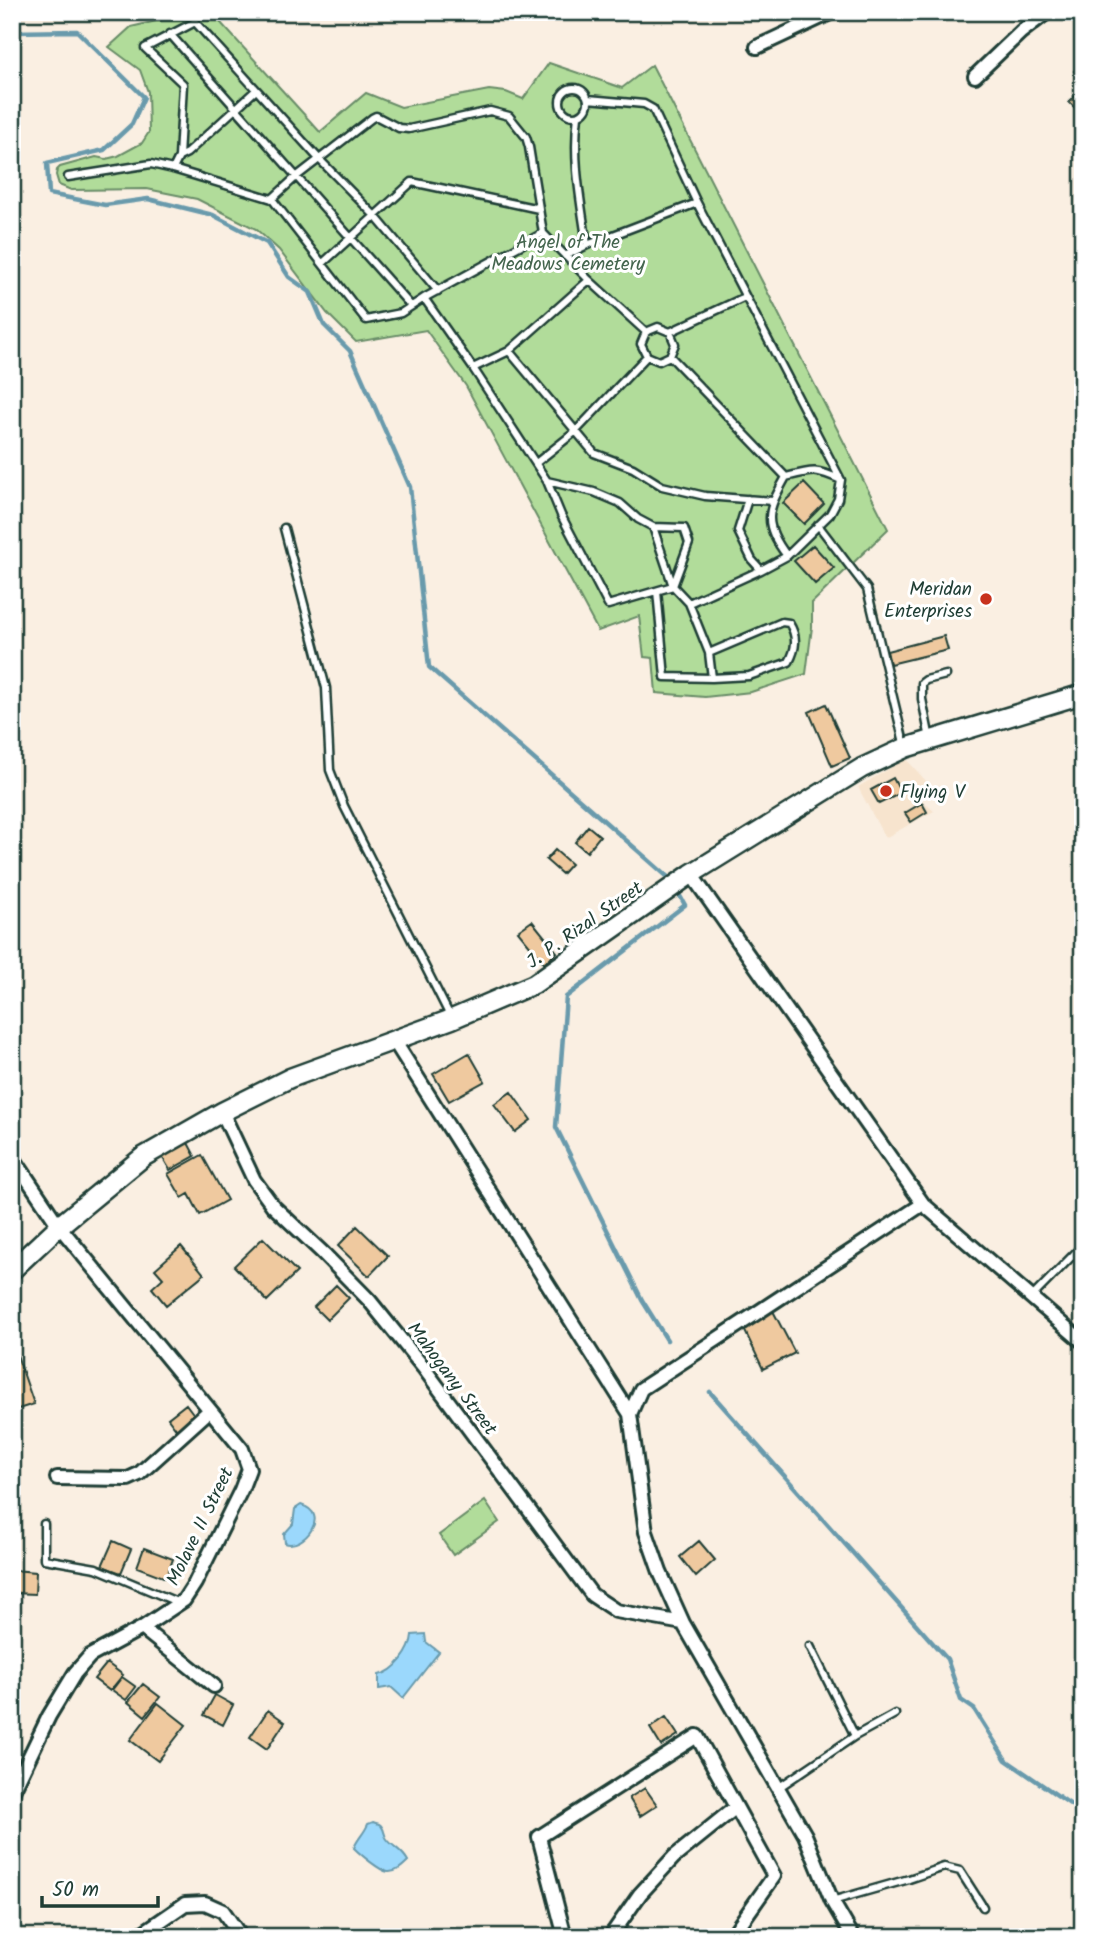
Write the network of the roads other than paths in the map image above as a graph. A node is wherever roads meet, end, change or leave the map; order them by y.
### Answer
1 (832, 12) edge
2 (1047, 12) edge
3 (170, 34) junction
4 (757, 47) dead end
5 (975, 76) dead end
6 (256, 90) junction
7 (588, 99) junction
8 (236, 108) junction
9 (578, 116) junction
10 (178, 157) junction
11 (320, 160) junction
12 (173, 169) junction
13 (68, 177) dead end
14 (296, 177) junction
15 (272, 199) junction
16 (697, 204) junction
17 (539, 209) junction
18 (375, 216) junction
19 (542, 233) junction
20 (352, 238) junction
21 (587, 245) junction
22 (565, 256) junction
23 (323, 263) junction
24 (589, 280) junction
25 (438, 290) junction
26 (745, 297) junction
27 (424, 298) junction
28 (411, 306) junction
29 (646, 332) junction
30 (670, 332) junction
31 (509, 351) junction
32 (647, 356) junction
33 (670, 356) junction
34 (473, 368) junction
35 (575, 432) junction
36 (536, 464) junction
37 (786, 477) junction
38 (841, 480) junction
39 (547, 481) junction
40 (748, 499) junction
41 (772, 501) junction
42 (818, 525) junction
43 (653, 527) junction
44 (284, 528) dead end
45 (786, 556) junction
46 (761, 570) junction
47 (673, 586) junction
48 (657, 591) junction
49 (689, 603) junction
50 (709, 653) junction
51 (946, 676) dead end
52 (712, 678) junction
53 (1083, 694) edge
54 (930, 740) junction
55 (905, 748) junction
56 (691, 874) junction
57 (452, 1018) junction
58 (393, 1039) junction
59 (222, 1112) junction
60 (12, 1156) edge
61 (923, 1204) junction
62 (59, 1226) junction
63 (1083, 1245) edge
64 (12, 1270) edge
65 (1031, 1298) junction
66 (1083, 1342) edge
67 (210, 1410) junction
68 (630, 1414) junction
69 (57, 1478) dead end
70 (44, 1524) dead end
71 (179, 1603) junction
72 (683, 1623) junction
73 (142, 1628) junction
74 (810, 1646) dead end
75 (214, 1686) dead end
76 (895, 1714) dead end
77 (855, 1736) junction
78 (778, 1787) junction
79 (12, 1793) edge
80 (736, 1807) junction
81 (832, 1901) junction
82 (983, 1907) dead end
83 (144, 1935) edge
84 (846, 1935) edge
85 (241, 1937) edge
86 (565, 1937) edge
87 (610, 1937) edge
88 (731, 1937) edge

1 - 4 street
2 - 5 street
3 - 6 lane
3 - 8 lane
3 - 10 lane
6 - 8 lane
6 - 11 lane
7 - 9 lane
7 - 9 lane
7 - 16 lane
8 - 10 lane
8 - 14 lane
9 - 21 lane
10 - 12 lane
11 - 14 lane
11 - 17 lane
11 - 18 lane
12 - 13 lane
12 - 15 lane
14 - 15 lane
14 - 20 lane
15 - 23 lane
16 - 21 lane
16 - 26 lane
17 - 18 lane
17 - 19 lane
18 - 20 lane
18 - 25 lane
19 - 22 lane
19 - 25 lane
20 - 23 lane
20 - 28 lane
21 - 22 lane
22 - 24 lane
23 - 28 lane
24 - 29 lane
24 - 31 lane
25 - 27 lane
26 - 30 lane
26 - 38 lane
27 - 28 lane
27 - 34 lane
29 - 30 lane
29 - 32 lane
30 - 33 lane
31 - 34 lane
31 - 35 lane
32 - 33 lane
32 - 35 lane
33 - 37 lane
34 - 36 lane
35 - 36 lane
35 - 40 lane
36 - 39 lane
37 - 38 lane
37 - 41 lane
38 - 42 lane
39 - 43 lane
39 - 48 lane
40 - 41 lane
40 - 46 lane
41 - 45 lane
42 - 45 lane
42 - 55 lane
43 - 47 lane
43 - 47 lane
44 - 57 lane
45 - 46 lane
46 - 49 lane
47 - 48 lane
47 - 49 lane
48 - 52 lane
49 - 50 lane
50 - 52 lane
50 - 52 lane
51 - 54 lane
53 - 54 main road, J. P. Rizal Street
54 - 55 main road, J. P. Rizal Street
55 - 56 main road, J. P. Rizal Street
56 - 57 main road, J. P. Rizal Street
56 - 61 street
57 - 58 main road, J. P. Rizal Street
58 - 59 main road, J. P. Rizal Street
58 - 68 street
59 - 62 main road, J. P. Rizal Street
59 - 72 street, Mahogany Street
60 - 62 street, Molave II Street
61 - 65 street
61 - 68 street
62 - 64 main road, J. P. Rizal Street
62 - 67 street, Molave II Street
63 - 65 lane
65 - 66 street
67 - 69 street
67 - 71 street, Molave II Street
68 - 72 street
70 - 71 lane
71 - 73 street, Molave II Street
72 - 78 street
73 - 75 street
73 - 79 street, Molave II Street
74 - 77 lane
76 - 77 lane
77 - 78 lane
78 - 81 street
80 - 86 street
80 - 87 street
80 - 88 street
81 - 82 lane
81 - 84 street
83 - 85 street

